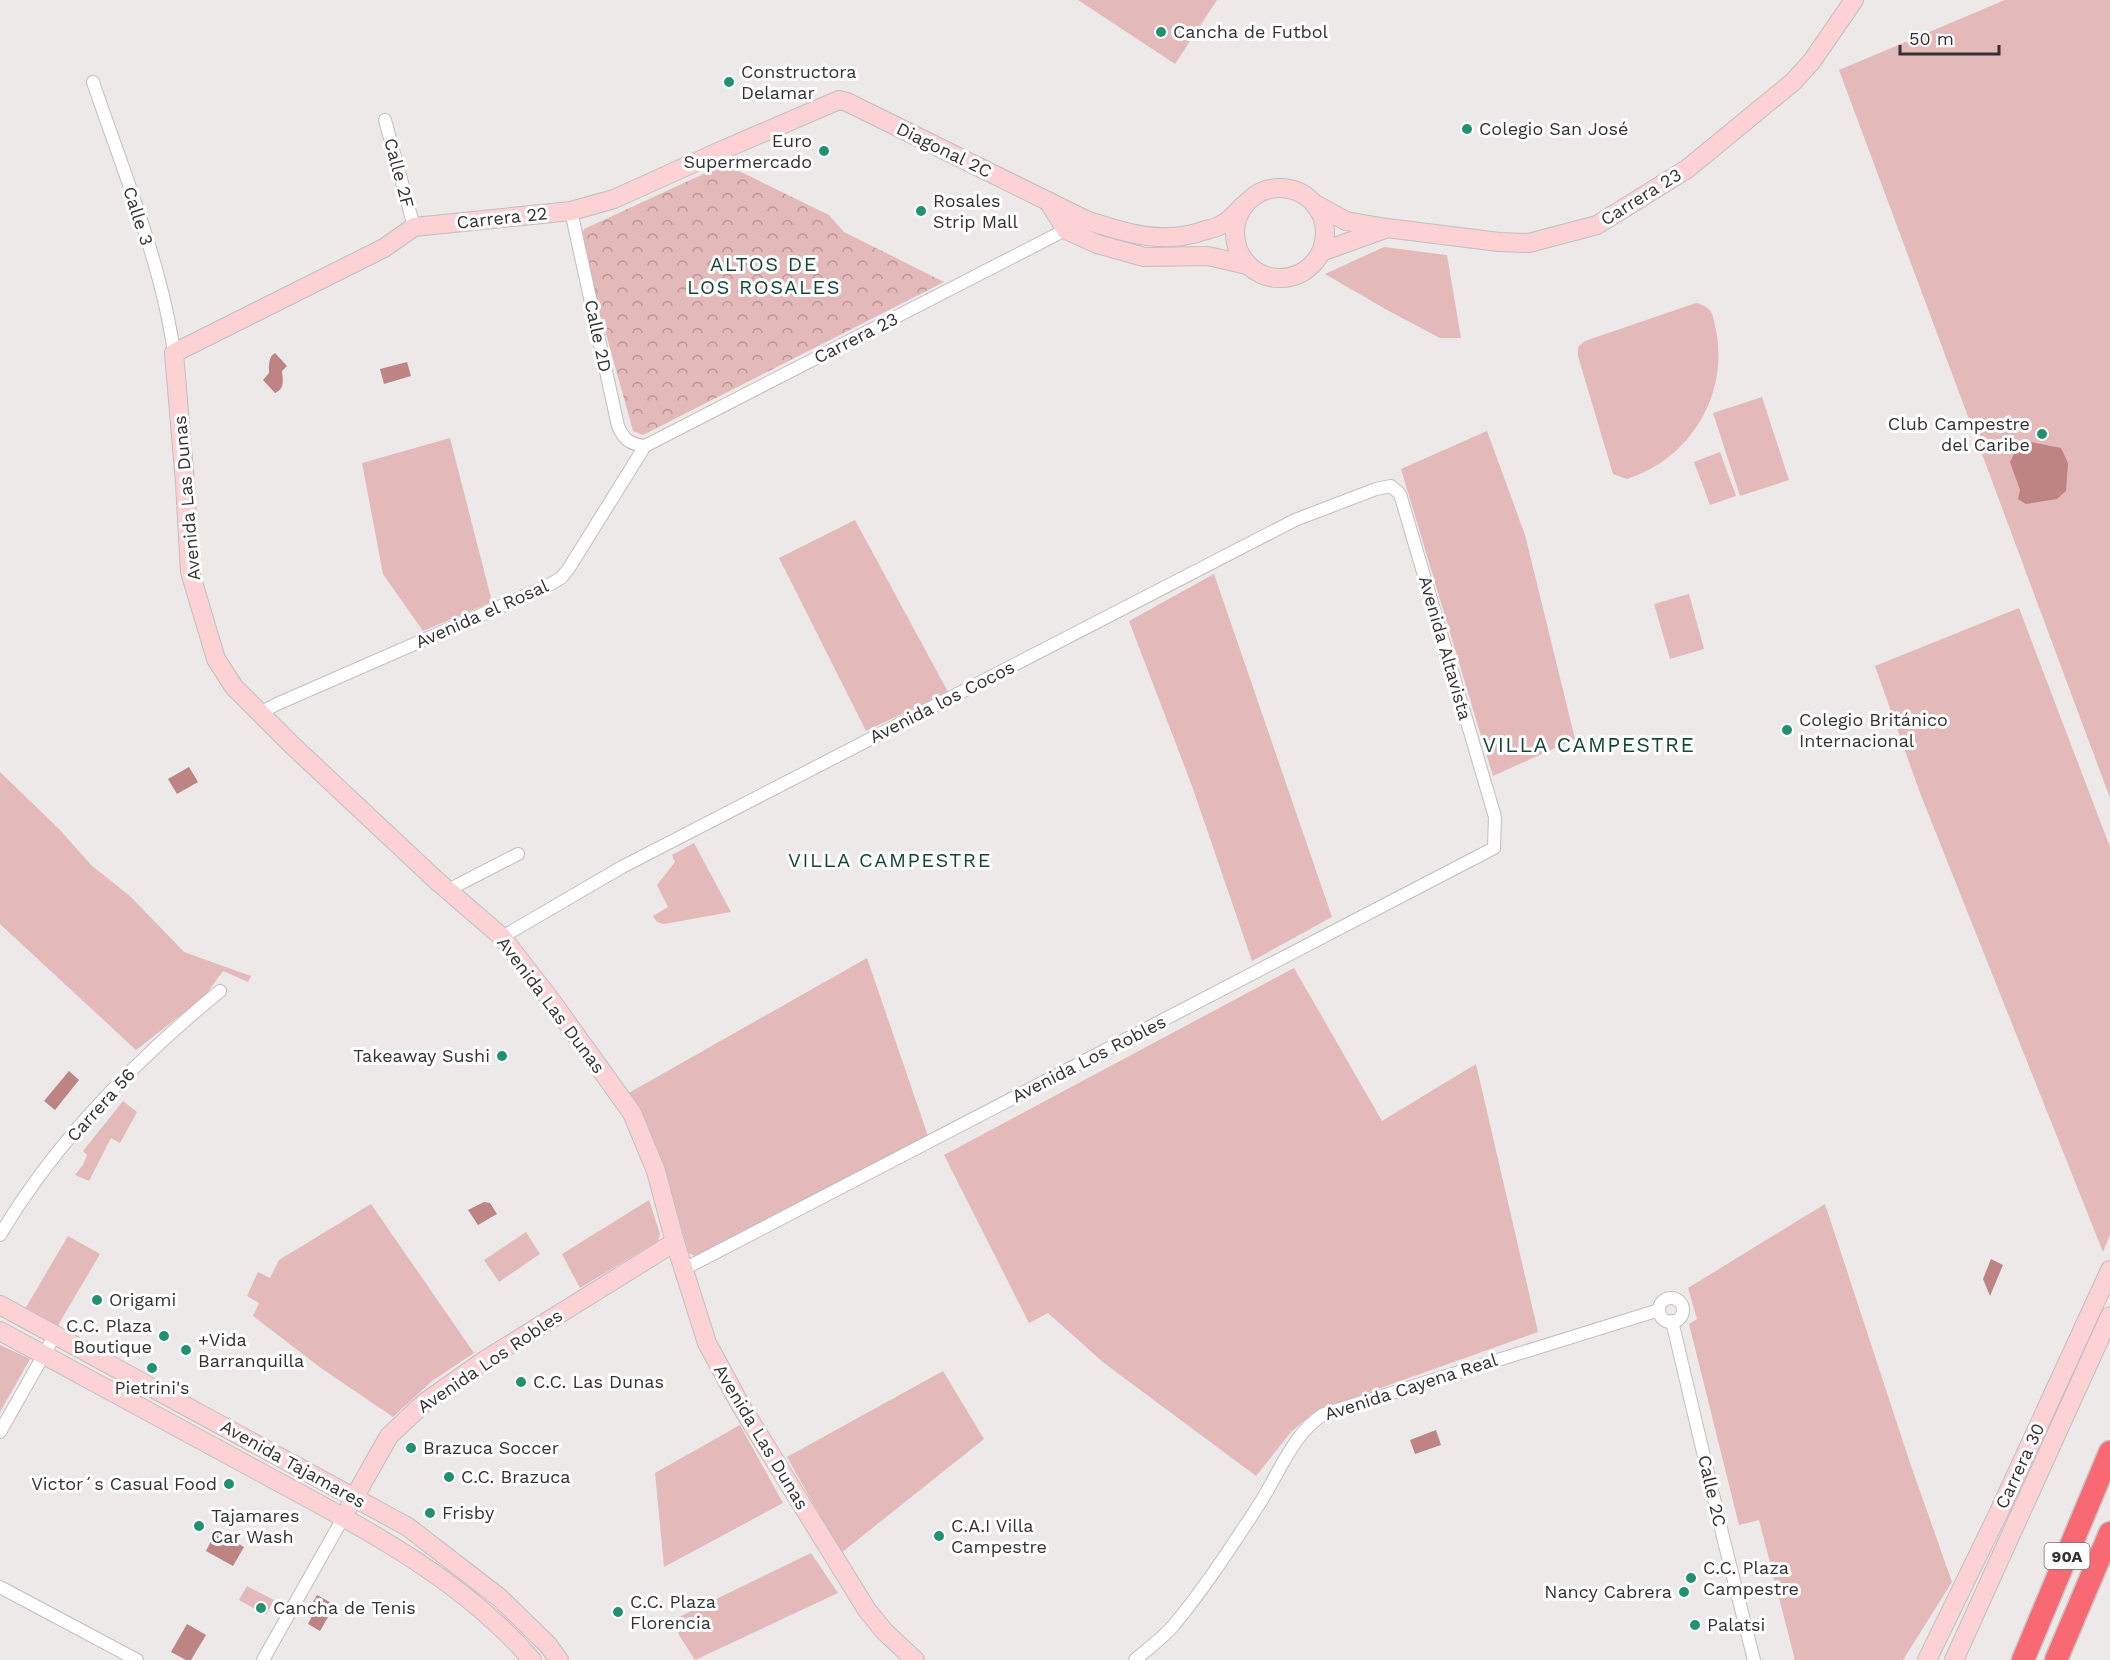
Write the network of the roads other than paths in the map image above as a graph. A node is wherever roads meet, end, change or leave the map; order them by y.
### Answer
1 (1847, 8) edge
2 (93, 82) dead end
3 (839, 100) joint
4 (385, 120) dead end
5 (1048, 201) junction
6 (1245, 204) junction
7 (1315, 204) junction
8 (571, 211) junction
9 (1086, 219) junction
10 (414, 227) junction
11 (1387, 228) junction
12 (1066, 230) junction
13 (1321, 252) junction
14 (1247, 265) junction
15 (174, 353) junction
16 (645, 446) junction
17 (1391, 486) joint
18 (260, 714) junction
19 (1494, 848) joint
20 (518, 854) dead end
21 (448, 890) junction
22 (502, 937) junction
23 (220, 991) dead end
24 (0, 1235) edge
25 (675, 1242) junction
26 (684, 1269) junction
27 (2110, 1270) edge
28 (0, 1305) edge
29 (1659, 1310) junction
30 (2110, 1316) edge
31 (1672, 1321) junction
32 (0, 1331) edge
33 (55, 1335) junction
34 (44, 1355) junction
35 (0, 1432) edge
36 (2110, 1452) edge
37 (355, 1497) junction
38 (343, 1518) junction
39 (2110, 1533) edge
40 (0, 1587) edge
41 (137, 1660) edge
42 (263, 1660) edge
43 (532, 1660) edge
44 (559, 1660) edge
45 (915, 1660) edge
46 (1135, 1660) edge
47 (1754, 1660) edge
48 (1927, 1660) edge
49 (1954, 1660) edge
50 (2024, 1660) edge
51 (2056, 1660) edge

1 - 11 street, Carrera 23
2 - 15 street, Calle 3
3 - 5 street, Diagonal 2C
3 - 8 street, Carrera 22
4 - 10 street, Calle 2F
5 - 9 street, Diagonal 2C
5 - 12 street
6 - 7 street
6 - 9 street
6 - 14 street
7 - 11 street, Carrera 23
7 - 13 street
8 - 10 street, Carrera 22
8 - 16 street, Calle 2D
9 - 12 street, Carrera 23
10 - 15 street, Carrera 22
11 - 13 street, Carrera 23
12 - 14 street
12 - 16 street, Carrera 23
13 - 14 street
15 - 18 street, Avenida Las Dunas
16 - 18 street, Avenida el Rosal
17 - 19 street, Avenida Altavista
17 - 22 street, Avenida los Cocos
18 - 21 street, Avenida Las Dunas
19 - 26 street, Avenida Los Robles
20 - 21 street
21 - 22 street, Avenida Las Dunas
22 - 25 street, Avenida Las Dunas
23 - 24 street, Carrera 56
25 - 26 street, Avenida Las Dunas
25 - 37 street, Avenida Los Robles
26 - 45 street, Avenida Las Dunas
27 - 48 street, Carrera 30
28 - 33 street, Avenida Tajamares
29 - 31 street
29 - 31 street
29 - 46 street, Avenida Cayena Real
30 - 49 street, Carrera 30
31 - 47 street, Calle 2C
32 - 34 street, Avenida Tajamares
33 - 34 street
33 - 37 street, Avenida Tajamares
34 - 35 street
34 - 38 street, Avenida Tajamares
36 - 50 highway, 90A
37 - 38 street, Avenida Los Robles
37 - 44 street, Avenida Tajamares
38 - 42 street
38 - 43 street, Avenida Tajamares
39 - 51 highway, 90A
40 - 41 street

